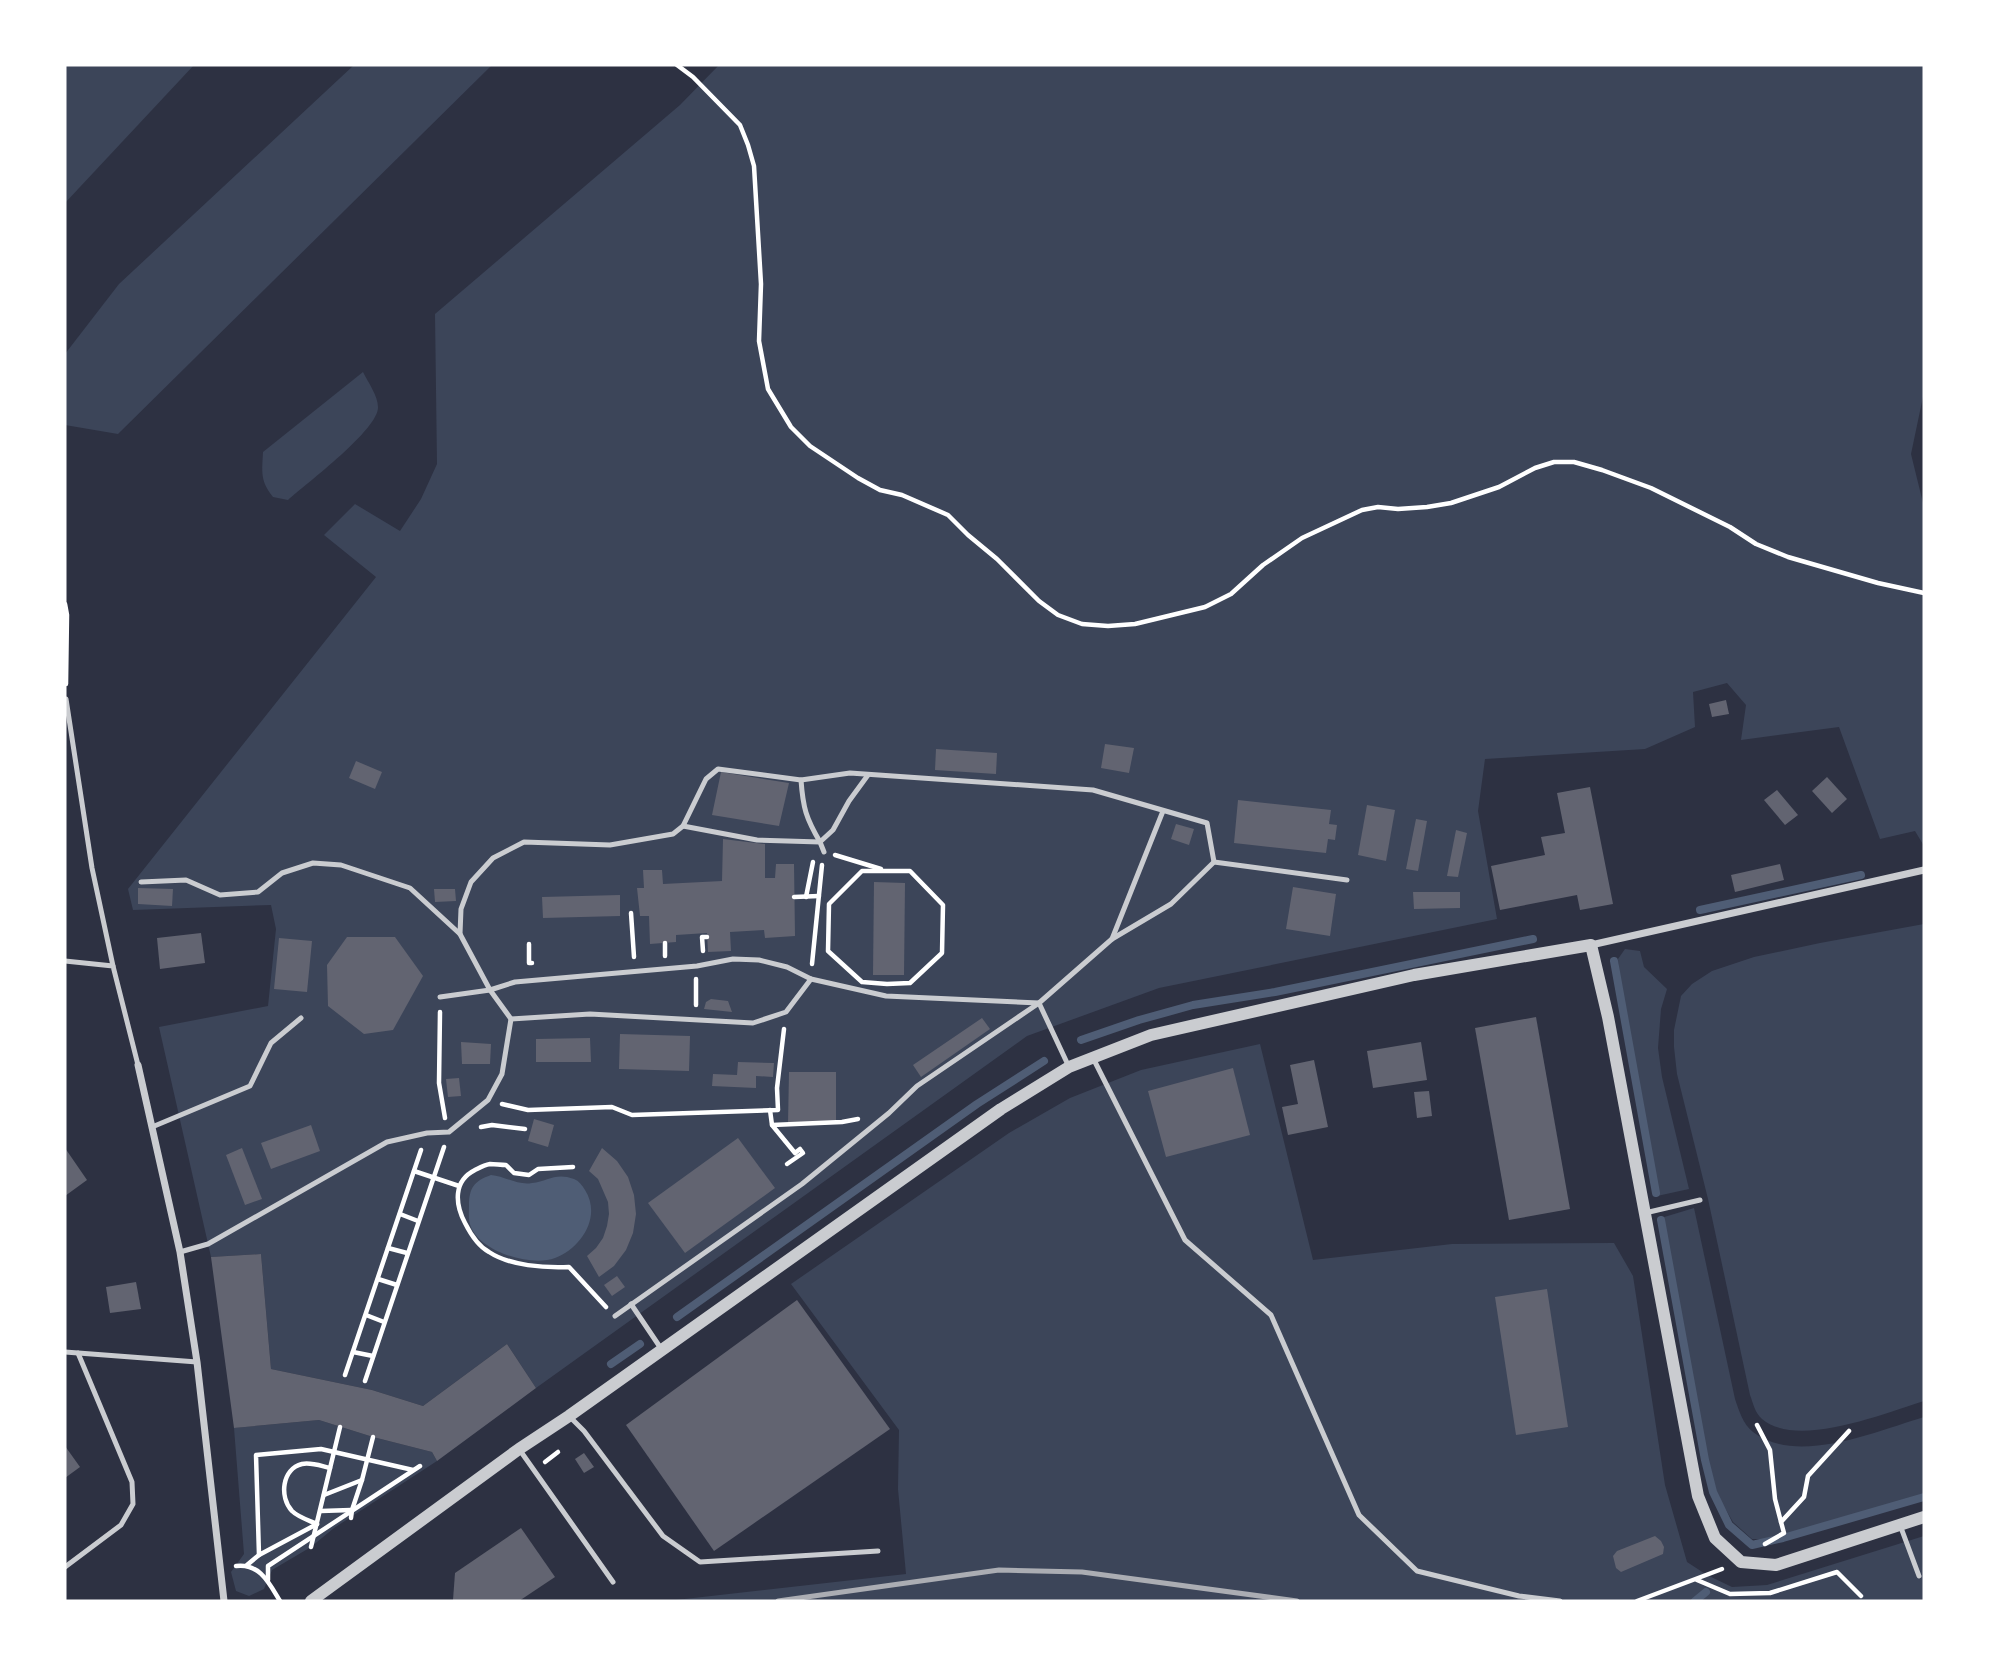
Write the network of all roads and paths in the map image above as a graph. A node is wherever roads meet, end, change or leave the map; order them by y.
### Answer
1 (677, 65) edge
2 (1924, 593) edge
3 (65, 604) edge
4 (66, 699) edge
5 (868, 775) junction
6 (802, 780) junction
7 (1163, 811) junction
8 (683, 826) junction
9 (822, 847) junction
10 (1214, 862) junction
11 (1924, 870) edge
12 (887, 871) junction
13 (1347, 880) dead end
14 (141, 882) dead end
15 (818, 896) junction
16 (794, 897) dead end
17 (806, 897) junction
18 (631, 913) dead end
19 (460, 934) junction
20 (1112, 939) junction
21 (665, 943) dead end
22 (1591, 945) junction
23 (665, 958) junction
24 (655, 959) dead end
25 (644, 960) dead end
26 (65, 961) edge
27 (113, 966) junction
28 (697, 966) junction
29 (811, 979) junction
30 (490, 990) junction
31 (440, 997) joint
32 (1039, 1003) junction
33 (786, 1012) junction
34 (301, 1018) dead end
35 (511, 1019) junction
36 (695, 1020) junction
37 (1093, 1058) junction
38 (138, 1065) joint
39 (1069, 1068) junction
40 (488, 1100) junction
41 (770, 1110) junction
42 (842, 1122) dead end
43 (772, 1125) junction
44 (152, 1127) junction
45 (525, 1129) dead end
46 (449, 1132) junction
47 (427, 1133) junction
48 (787, 1164) dead end
49 (573, 1167) dead end
50 (414, 1171) junction
51 (434, 1178) junction
52 (459, 1186) junction
53 (1700, 1200) dead end
54 (1645, 1213) junction
55 (400, 1214) junction
56 (418, 1222) junction
57 (388, 1248) junction
58 (180, 1252) junction
59 (407, 1253) junction
60 (378, 1279) junction
61 (397, 1285) junction
62 (631, 1304) junction
63 (366, 1315) junction
64 (614, 1316) joint
65 (384, 1322) junction
66 (662, 1350) junction
67 (65, 1352) edge
68 (353, 1352) junction
69 (78, 1353) junction
70 (373, 1356) junction
71 (197, 1363) junction
72 (345, 1374) dead end
73 (365, 1381) dead end
74 (569, 1416) junction
75 (1757, 1425) dead end
76 (340, 1427) dead end
77 (1849, 1431) dead end
78 (373, 1437) dead end
79 (519, 1448) junction
80 (335, 1452) junction
81 (368, 1459) junction
82 (420, 1466) dead end
83 (330, 1468) junction
84 (412, 1470) junction
85 (362, 1480) junction
86 (324, 1494) junction
87 (352, 1510) junction
88 (321, 1511) junction
89 (1924, 1517) edge
90 (351, 1518) dead end
91 (1781, 1522) junction
92 (317, 1524) junction
93 (1900, 1525) junction
94 (313, 1538) junction
95 (311, 1547) dead end
96 (878, 1551) dead end
97 (259, 1555) junction
98 (1741, 1562) junction
99 (247, 1565) junction
100 (236, 1566) dead end
101 (65, 1567) edge
102 (1919, 1576) dead end
103 (268, 1580) junction
104 (613, 1582) dead end
105 (1861, 1596) dead end
106 (223, 1601) edge
107 (280, 1601) edge
108 (310, 1601) edge
109 (1560, 1601) edge
110 (1637, 1601) edge

1 - 2 path
3 - 4 path
4 - 27 lane
5 - 6 lane
5 - 7 lane
5 - 9 lane
6 - 8 lane
6 - 9 lane
7 - 10 lane
7 - 20 lane
8 - 9 lane
8 - 19 lane
9 - 12 path
9 - 15 path
9 - 17 path
10 - 13 lane
10 - 20 lane
11 - 22 street
12 - 12 path
14 - 19 lane
15 - 17 path
15 - 29 path
16 - 17 path
18 - 25 path
19 - 30 lane
20 - 32 lane
21 - 23 path
22 - 37 street
22 - 54 street
23 - 24 path
23 - 28 path
26 - 27 lane
27 - 38 lane
28 - 29 lane
28 - 30 lane
28 - 36 path
29 - 32 lane
29 - 33 lane
30 - 31 lane
30 - 35 lane
31 - 46 path
32 - 39 lane
32 - 62 lane
33 - 36 lane
33 - 41 path
34 - 44 lane
35 - 36 lane
35 - 40 lane
37 - 39 street
37 - 109 lane
38 - 44 street
39 - 66 street
40 - 41 path
40 - 46 lane
41 - 43 path
42 - 43 path
43 - 48 path
44 - 58 street
45 - 46 path
46 - 47 lane
46 - 51 path
47 - 50 path
47 - 58 lane
49 - 52 path
50 - 51 path
50 - 55 path
51 - 52 path
51 - 56 path
52 - 64 path
53 - 54 lane
54 - 98 street
55 - 56 path
55 - 57 path
56 - 59 path
57 - 59 path
57 - 60 path
58 - 71 street
59 - 61 path
60 - 61 path
60 - 63 path
61 - 65 path
62 - 64 lane
62 - 66 lane
63 - 65 path
63 - 68 path
65 - 70 path
66 - 74 street
67 - 69 lane
68 - 70 path
68 - 72 path
69 - 71 lane
69 - 101 lane
70 - 73 path
71 - 106 street
74 - 79 street
74 - 96 lane
75 - 91 path
76 - 80 path
77 - 91 path
78 - 81 path
79 - 104 lane
79 - 108 street
80 - 81 path
80 - 83 path
80 - 97 path
81 - 84 path
81 - 85 path
82 - 84 path
83 - 86 path
83 - 92 path
84 - 87 path
85 - 86 path
85 - 87 path
86 - 88 path
87 - 88 path
87 - 90 path
87 - 94 path
88 - 92 path
89 - 93 street
91 - 98 path
92 - 94 path
92 - 97 path
93 - 98 street
93 - 102 lane
94 - 95 path
94 - 103 path
97 - 99 path
99 - 100 path
99 - 103 path
103 - 107 path
105 - 110 path

